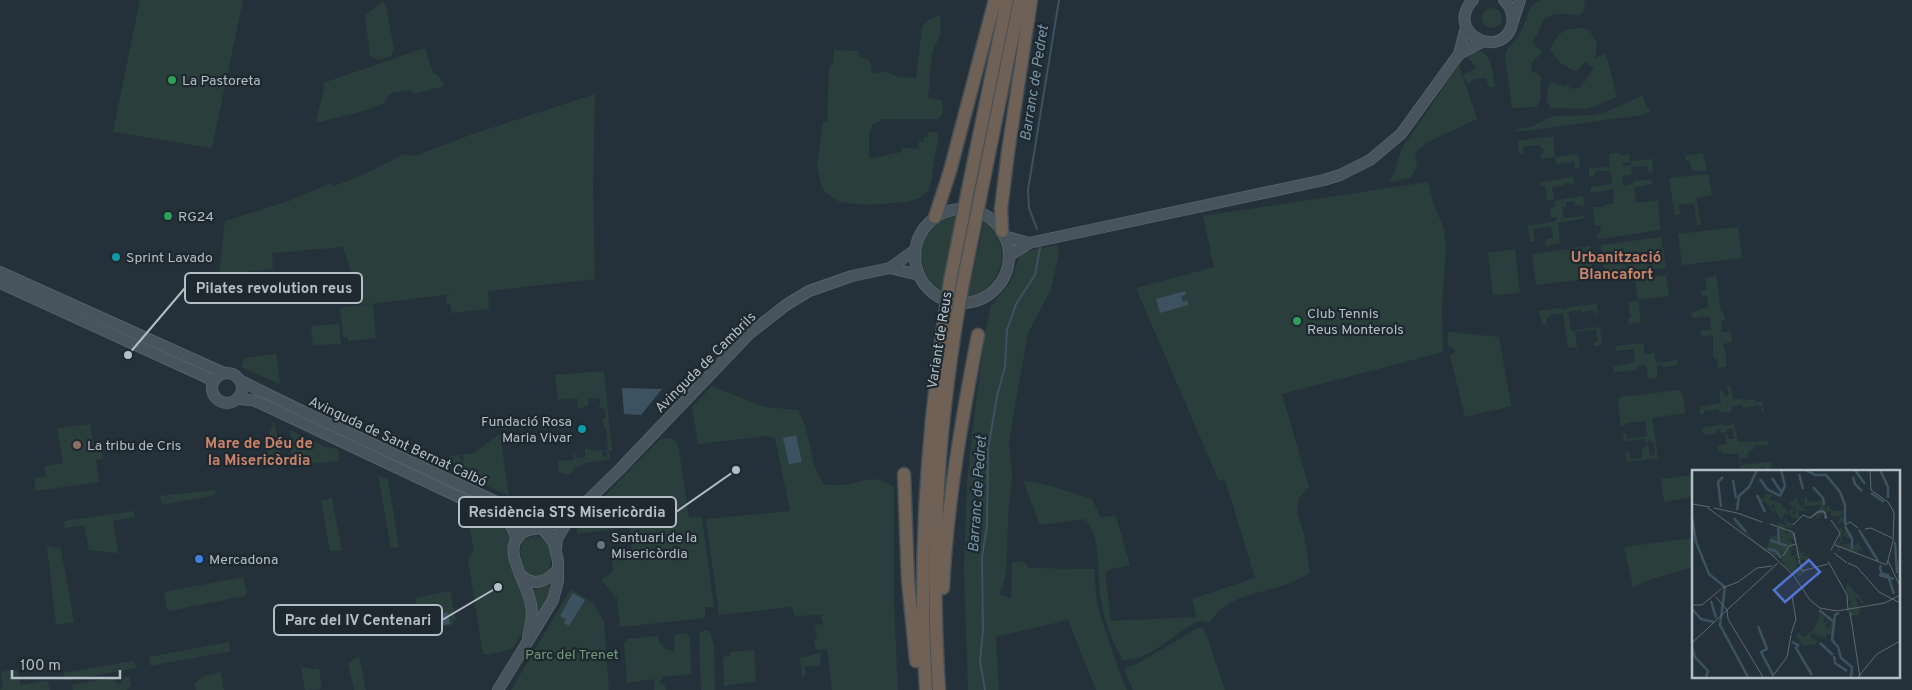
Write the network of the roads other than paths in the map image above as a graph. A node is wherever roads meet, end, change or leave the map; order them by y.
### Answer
1 (995, 0) edge
2 (1007, 0) edge
3 (1020, 0) edge
4 (1031, 0) edge
5 (1472, 0) edge
6 (1504, 0) edge
7 (1520, 0) edge
8 (1512, 22) junction
9 (1466, 27) junction
10 (1482, 42) junction
11 (1459, 54) junction
12 (975, 192) junction
13 (935, 217) junction
14 (1003, 234) junction
15 (1029, 242) junction
16 (915, 250) junction
17 (1009, 256) junction
18 (890, 268) junction
19 (0, 272) edge
20 (918, 275) junction
21 (0, 283) edge
22 (950, 322) junction
23 (978, 335) dead end
24 (224, 373) junction
25 (241, 381) junction
26 (213, 383) junction
27 (238, 399) junction
28 (904, 474) dead end
29 (568, 520) junction
30 (542, 528) junction
31 (517, 539) junction
32 (556, 548) junction
33 (557, 570) junction
34 (520, 574) junction
35 (525, 644) junction
36 (498, 690) edge
37 (919, 690) edge
38 (926, 690) edge
39 (939, 690) edge
40 (944, 690) edge

1 - 13 highway
2 - 12 highway, Variant de Reus
3 - 12 highway, Variant de Reus
4 - 14 highway
5 - 9 main road
6 - 8 main road
7 - 8 main road
8 - 10 main road
9 - 10 main road
9 - 11 main road
10 - 11 main road
11 - 15 main road
12 - 22 highway, Variant de Reus, bridge
12 - 22 highway, Variant de Reus, bridge
13 - 14 main road
13 - 16 main road
14 - 15 main road
14 - 17 main road
15 - 17 main road
16 - 18 main road
16 - 20 main road
17 - 20 main road
18 - 20 main road
18 - 29 main road, Avinguda de Cambrils
19 - 24 main road
21 - 26 main road
22 - 38 highway, Variant de Reus
22 - 39 highway, Variant de Reus
23 - 40 highway
24 - 25 main road
24 - 26 main road
25 - 27 main road
25 - 30 main road, Avinguda de Sant Bernat Calbó
26 - 27 main road
27 - 31 main road, Avinguda de Sant Bernat Calbó
28 - 37 highway
29 - 30 main road
29 - 32 main road
30 - 31 main road
30 - 32 main road
31 - 34 main road
32 - 33 main road
33 - 34 main road
33 - 35 main road
34 - 35 main road
35 - 36 main road

